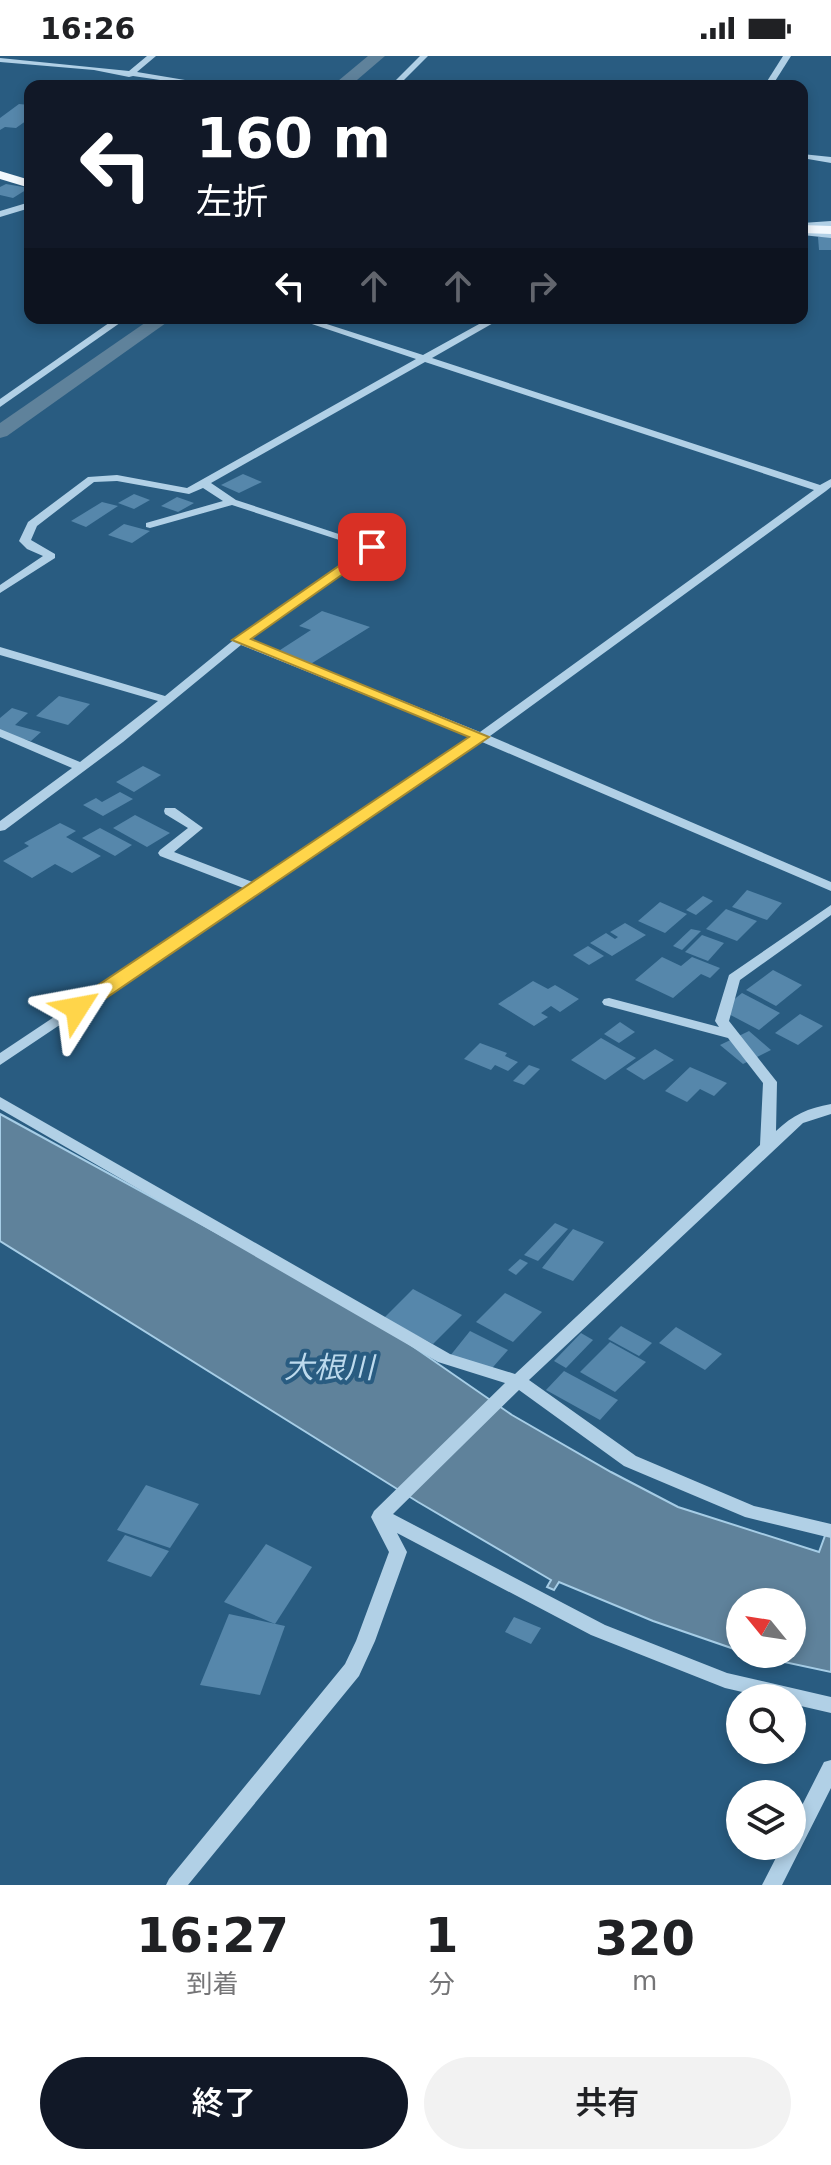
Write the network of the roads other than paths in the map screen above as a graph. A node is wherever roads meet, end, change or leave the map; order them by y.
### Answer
1 (152, 56) edge
2 (424, 56) edge
3 (787, 56) edge
4 (0, 60) edge
5 (129, 75) junction
6 (169, 80) edge
7 (400, 80) edge
8 (772, 80) edge
9 (808, 157) edge
10 (831, 160) edge
11 (0, 175) edge
12 (24, 182) edge
13 (24, 207) edge
14 (0, 214) edge
15 (808, 229) edge
16 (831, 230) edge
17 (113, 324) edge
18 (317, 324) edge
19 (486, 324) edge
20 (423, 360) junction
21 (0, 404) edge
22 (203, 483) junction
23 (826, 485) edge
24 (232, 502) junction
25 (150, 525) dead end
26 (0, 590) edge
27 (240, 640) junction
28 (0, 651) edge
29 (167, 700) junction
30 (0, 733) edge
31 (481, 737) junction
32 (81, 767) junction
33 (170, 811) dead end
34 (0, 827) edge
35 (831, 887) edge
36 (257, 888) junction
37 (831, 909) edge
38 (609, 1002) dead end
39 (734, 1035) junction
40 (0, 1060) edge
41 (0, 1102) edge
42 (831, 1109) edge
43 (768, 1149) junction
44 (515, 1384) junction
45 (380, 1516) junction
46 (831, 1531) edge
47 (831, 1705) edge
48 (831, 1768) edge
49 (806, 1818) edge
50 (785, 1860) edge
51 (176, 1885) edge
52 (772, 1885) edge

1 - 5 street
2 - 7 street
3 - 8 street
4 - 5 street
5 - 6 street
9 - 10 street
11 - 12 main road
13 - 14 street
15 - 16 main road
17 - 21 street
18 - 20 street
19 - 20 street
20 - 22 street
20 - 23 street
22 - 24 street
22 - 26 street
23 - 31 street
24 - 25 street
24 - 27 street
27 - 29 street
27 - 31 street
28 - 29 street
29 - 32 street
30 - 32 street
31 - 35 street
31 - 36 street
32 - 34 street
33 - 36 street
36 - 40 street
37 - 39 street
38 - 39 street
39 - 43 street
41 - 44 street
42 - 43 street
43 - 44 street
44 - 45 street
44 - 46 street
45 - 47 street
45 - 51 street
48 - 49 street
50 - 52 street

